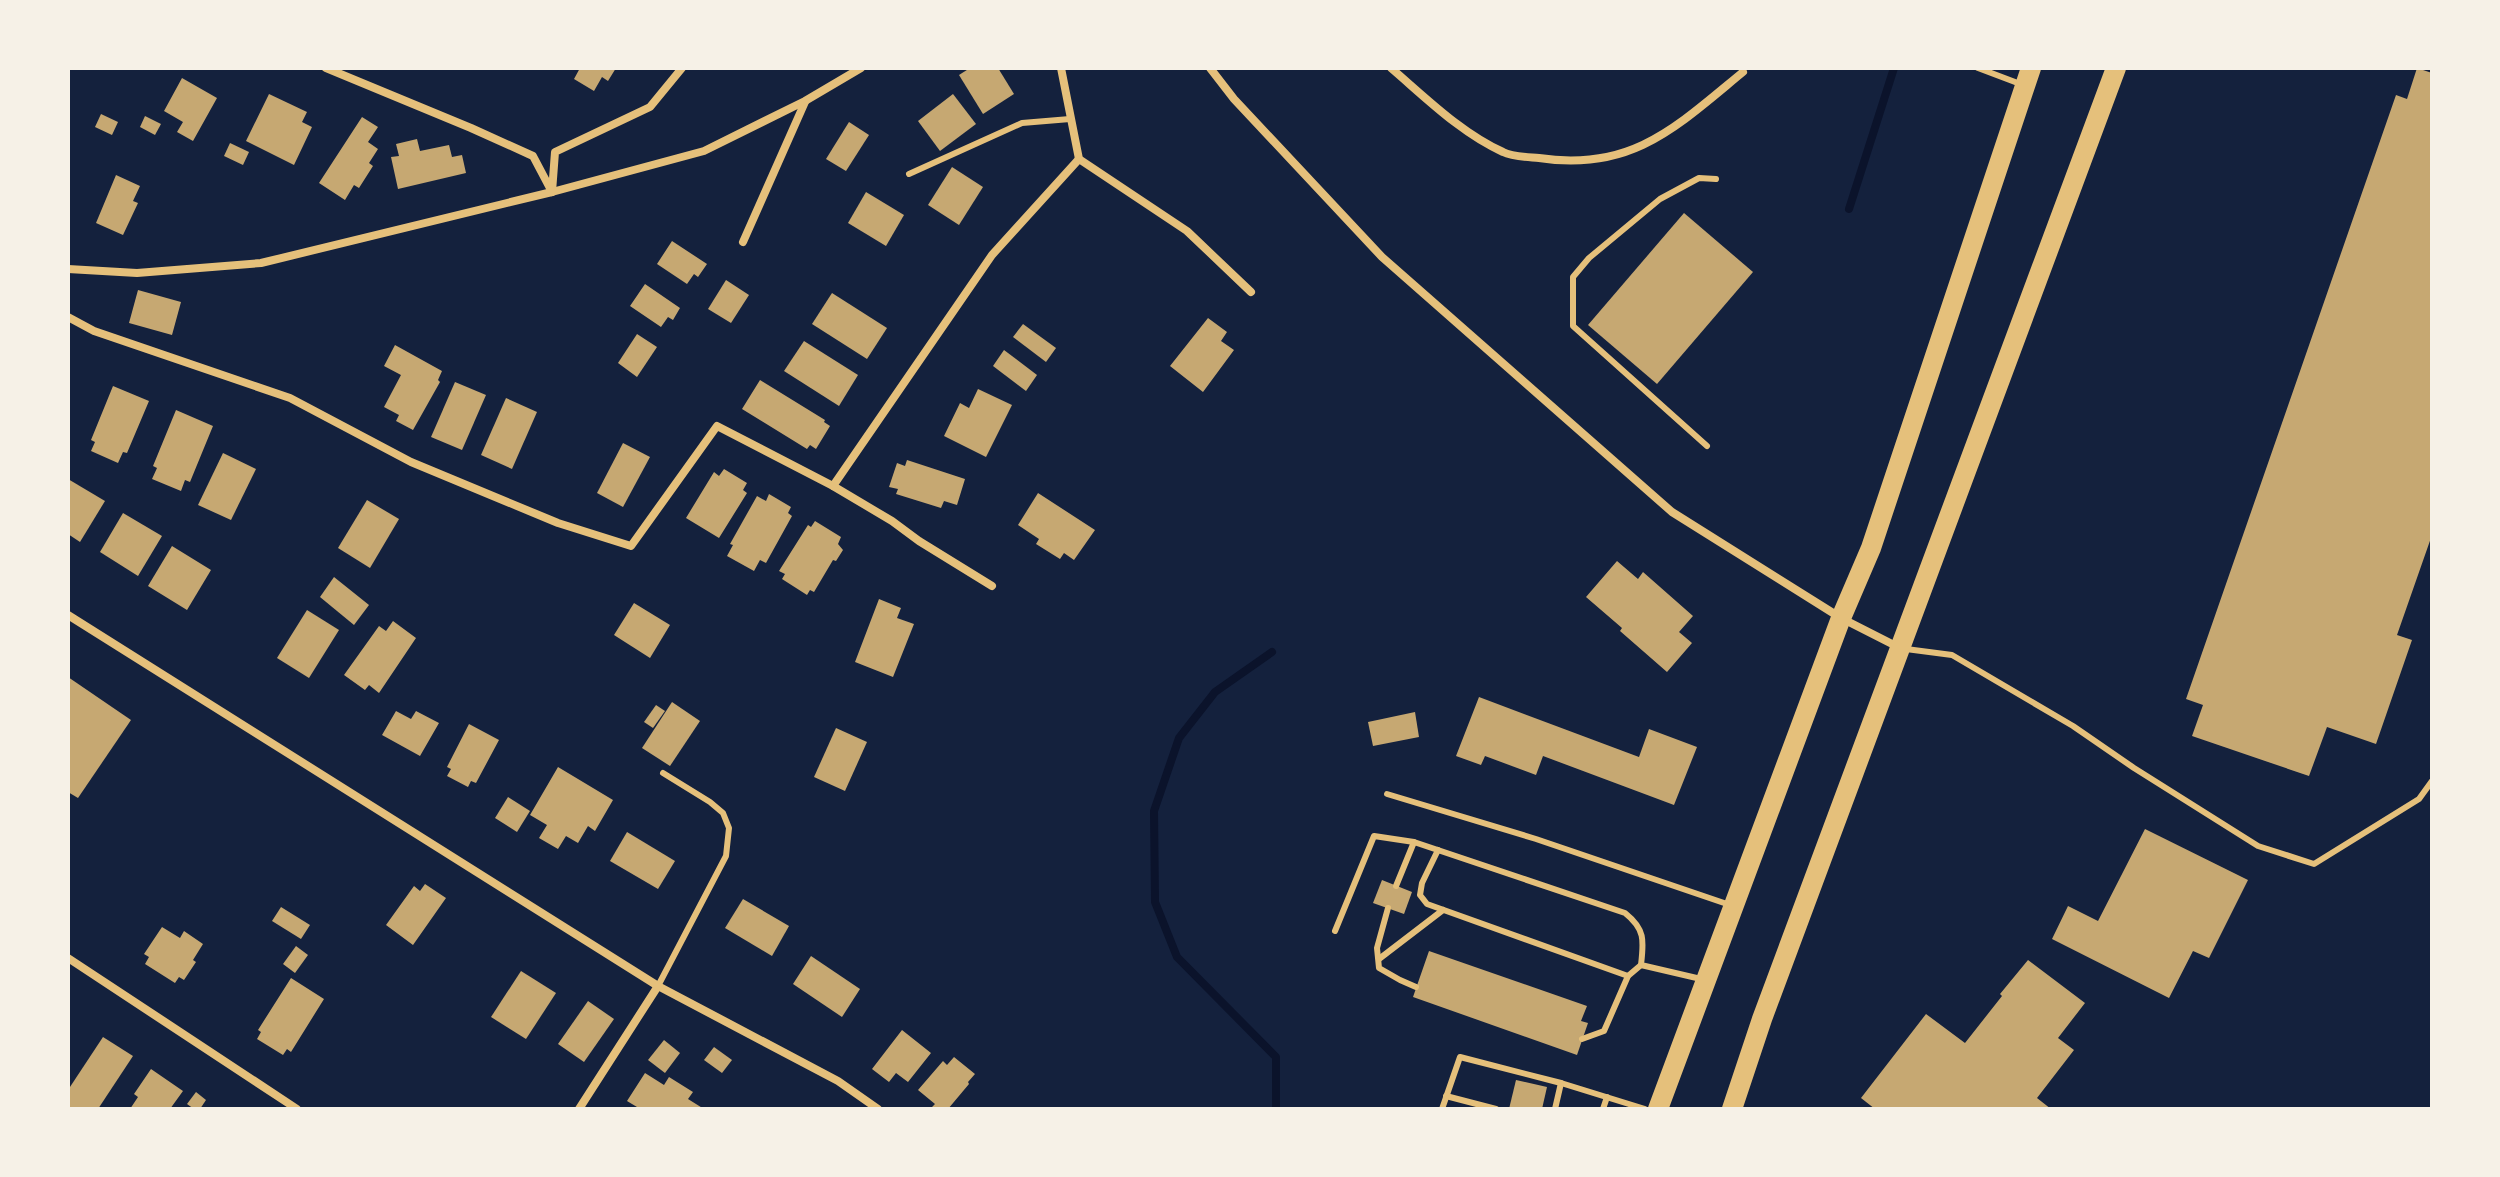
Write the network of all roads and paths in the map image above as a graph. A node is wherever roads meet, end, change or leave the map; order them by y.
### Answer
1 (326, 68) edge
2 (682, 68) edge
3 (861, 68) edge
4 (1061, 68) edge
5 (1210, 68) edge
6 (1391, 68) edge
7 (1978, 68) edge
8 (2116, 68) edge
9 (1745, 70) edge
10 (2027, 76) edge
11 (805, 101) junction
12 (1070, 119) junction
13 (1079, 159) junction
14 (909, 174) dead end
15 (1716, 179) dead end
16 (552, 192) junction
17 (743, 242) dead end
18 (68, 269) edge
19 (1251, 292) dead end
20 (68, 317) edge
21 (1707, 446) dead end
22 (833, 486) junction
23 (992, 586) dead end
24 (68, 615) edge
25 (1841, 618) junction
26 (1900, 648) junction
27 (663, 773) dead end
28 (2432, 781) edge
29 (1387, 794) dead end
30 (1414, 842) junction
31 (1438, 850) junction
32 (1396, 886) dead end
33 (1733, 906) junction
34 (1388, 908) dead end
35 (1443, 910) junction
36 (1335, 931) dead end
37 (68, 958) edge
38 (1379, 959) junction
39 (1641, 965) junction
40 (1628, 976) junction
41 (1705, 980) junction
42 (658, 986) junction
43 (1416, 987) dead end
44 (1582, 1039) dead end
45 (1561, 1083) junction
46 (1446, 1096) junction
47 (1607, 1097) junction
48 (297, 1109) edge
49 (579, 1109) edge
50 (878, 1109) edge
51 (1442, 1109) edge
52 (1496, 1109) edge
53 (1555, 1109) edge
54 (1603, 1109) edge
55 (1645, 1109) edge
56 (1658, 1109) edge
57 (1732, 1109) edge

1 - 16 street
2 - 16 street
3 - 11 street
4 - 12 street
5 - 25 street
6 - 9 street
7 - 10 lane
8 - 26 main road
10 - 25 main road
11 - 16 street
11 - 17 street
12 - 13 street
12 - 14 lane
13 - 19 street
13 - 22 street
15 - 21 lane
16 - 18 street
20 - 22 street
22 - 23 street
24 - 42 street
25 - 26 street
25 - 33 main road
26 - 28 lane
26 - 57 main road
27 - 42 lane
29 - 33 lane
30 - 31 lane
30 - 32 lane
30 - 36 lane
31 - 35 lane
31 - 39 lane
33 - 41 main road
34 - 38 lane
35 - 38 lane
35 - 40 lane
37 - 48 street
38 - 43 lane
39 - 40 lane
39 - 41 lane
40 - 44 lane
41 - 56 main road
42 - 49 street
42 - 50 street
45 - 46 lane
45 - 47 lane
45 - 53 lane
46 - 51 lane
46 - 52 lane
47 - 54 lane
47 - 55 lane

